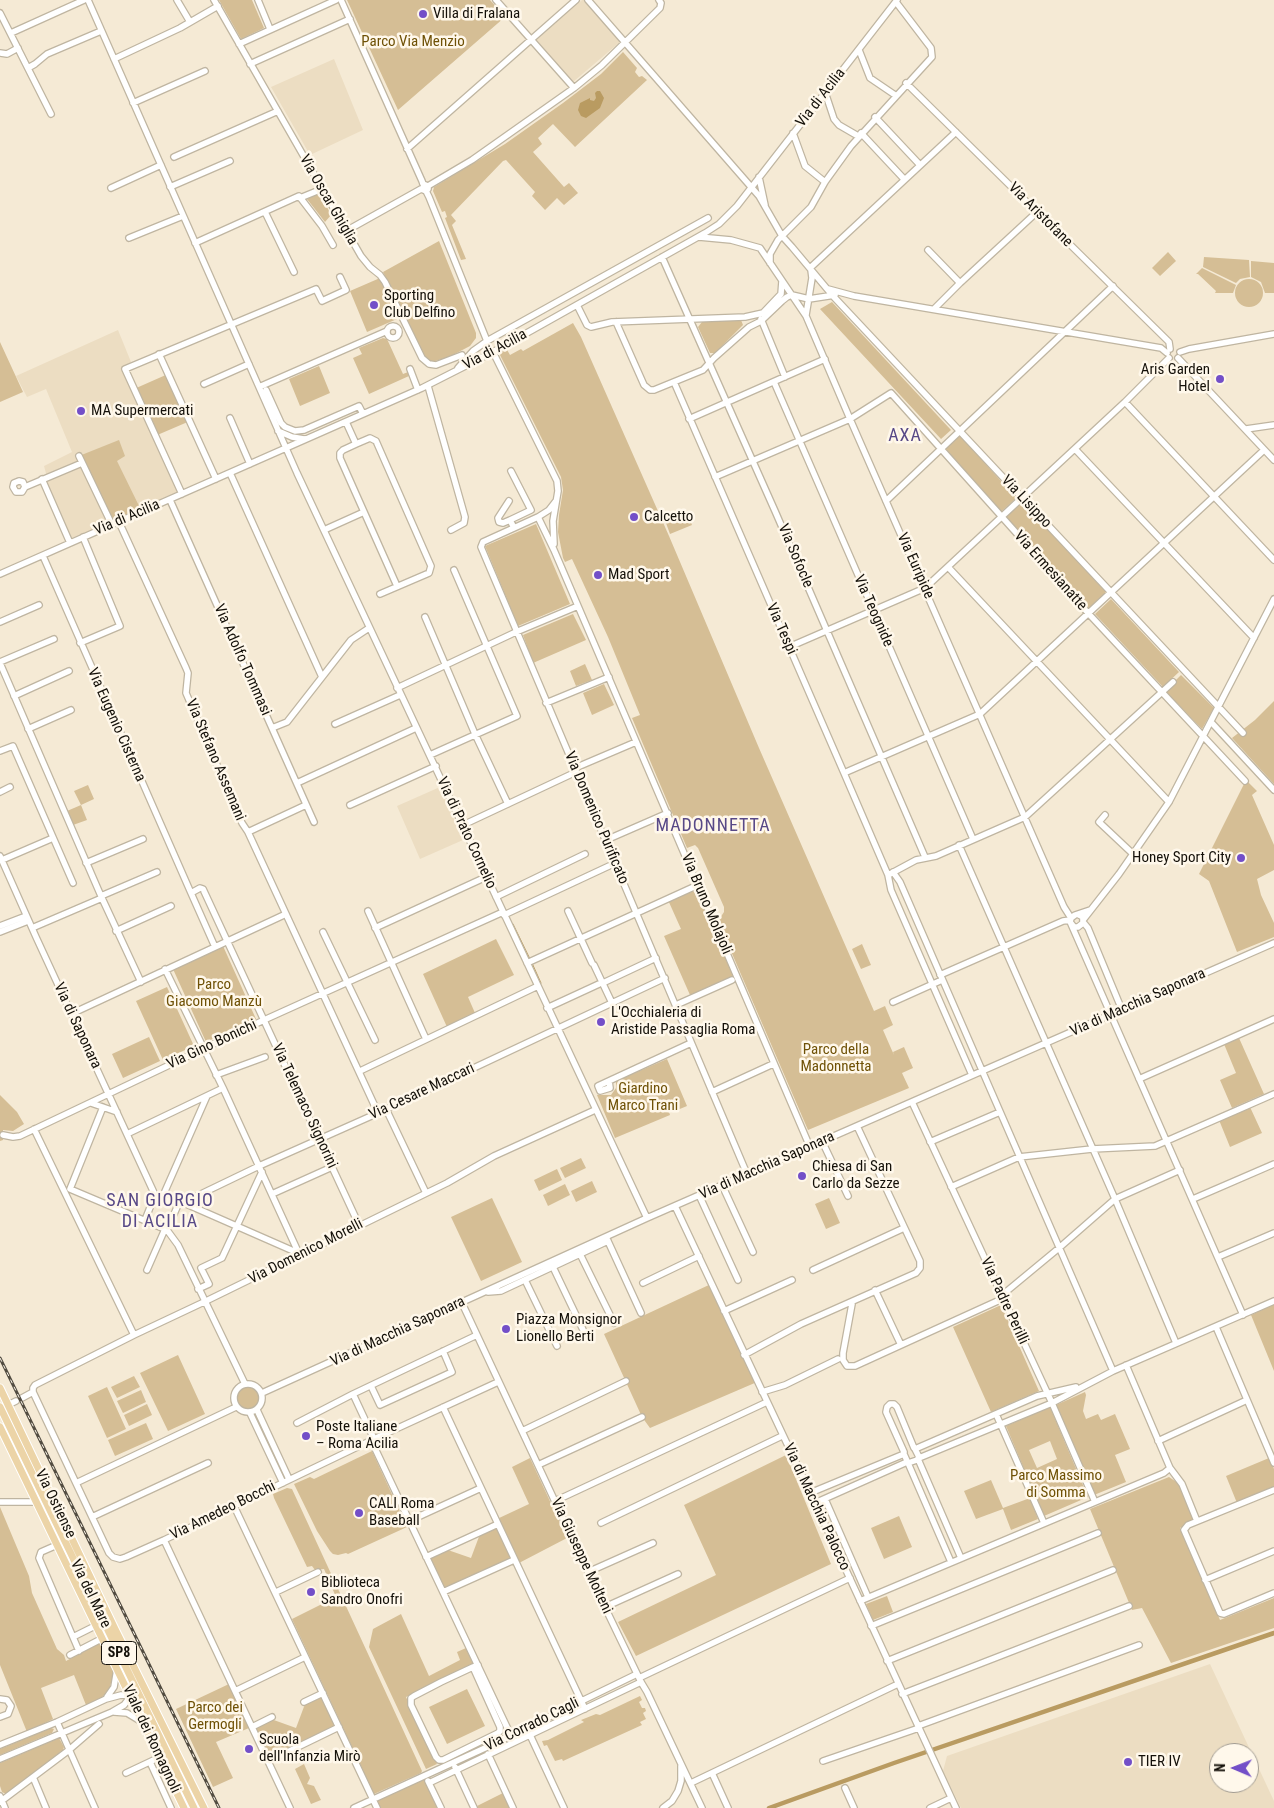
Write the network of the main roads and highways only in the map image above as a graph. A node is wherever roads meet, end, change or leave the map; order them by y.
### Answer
1 (0, 1388) edge
2 (4, 1406) edge
3 (0, 1427) edge
4 (184, 1808) edge
5 (194, 1808) edge
6 (204, 1808) edge

1 - 2 main road, Via Ostiense
2 - 5 main road, Via del Mare / SP8
2 - 6 main road, Via Ostiense
3 - 4 main road, Viale dei Romagnoli

